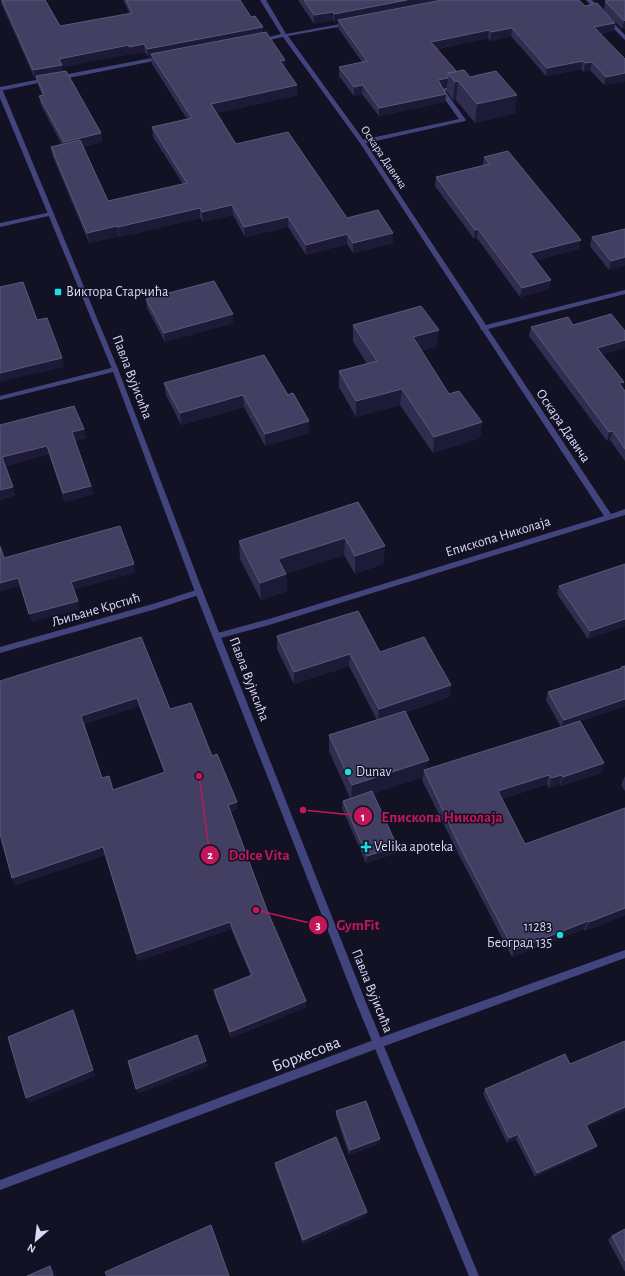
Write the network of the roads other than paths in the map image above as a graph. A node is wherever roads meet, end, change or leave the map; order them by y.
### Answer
1 (263, 0) edge
2 (589, 0) edge
3 (356, 21) edge
4 (284, 35) junction
5 (625, 38) edge
6 (253, 41) edge
7 (167, 57) edge
8 (461, 86) edge
9 (0, 90) edge
10 (362, 142) junction
11 (51, 214) junction
12 (0, 225) edge
13 (625, 292) edge
14 (483, 328) junction
15 (115, 369) junction
16 (0, 398) edge
17 (625, 512) edge
18 (608, 517) junction
19 (198, 592) junction
20 (217, 636) junction
21 (0, 650) edge
22 (625, 954) edge
23 (379, 1044) junction
24 (0, 1185) edge
25 (474, 1276) edge

1 - 4 street, Оскара Давича
2 - 5 street
3 - 4 street
4 - 6 street
4 - 10 street, Оскара Давича
7 - 9 street
8 - 10 street
9 - 11 street, Павла Вујисића
10 - 14 street, Оскара Давича
11 - 12 street
11 - 15 street, Павла Вујисића
13 - 14 street
14 - 18 street, Оскара Давича
15 - 16 street
15 - 19 street, Павла Вујисића
17 - 18 street, Епископа Николаја
18 - 20 street, Епископа Николаја
19 - 20 street, Павла Вујисића
19 - 21 street, Љиљане Крстић
20 - 23 street, Павла Вујисића
22 - 23 street, Борхесова
23 - 24 street, Борхесова
23 - 25 street, Павла Вујисића

